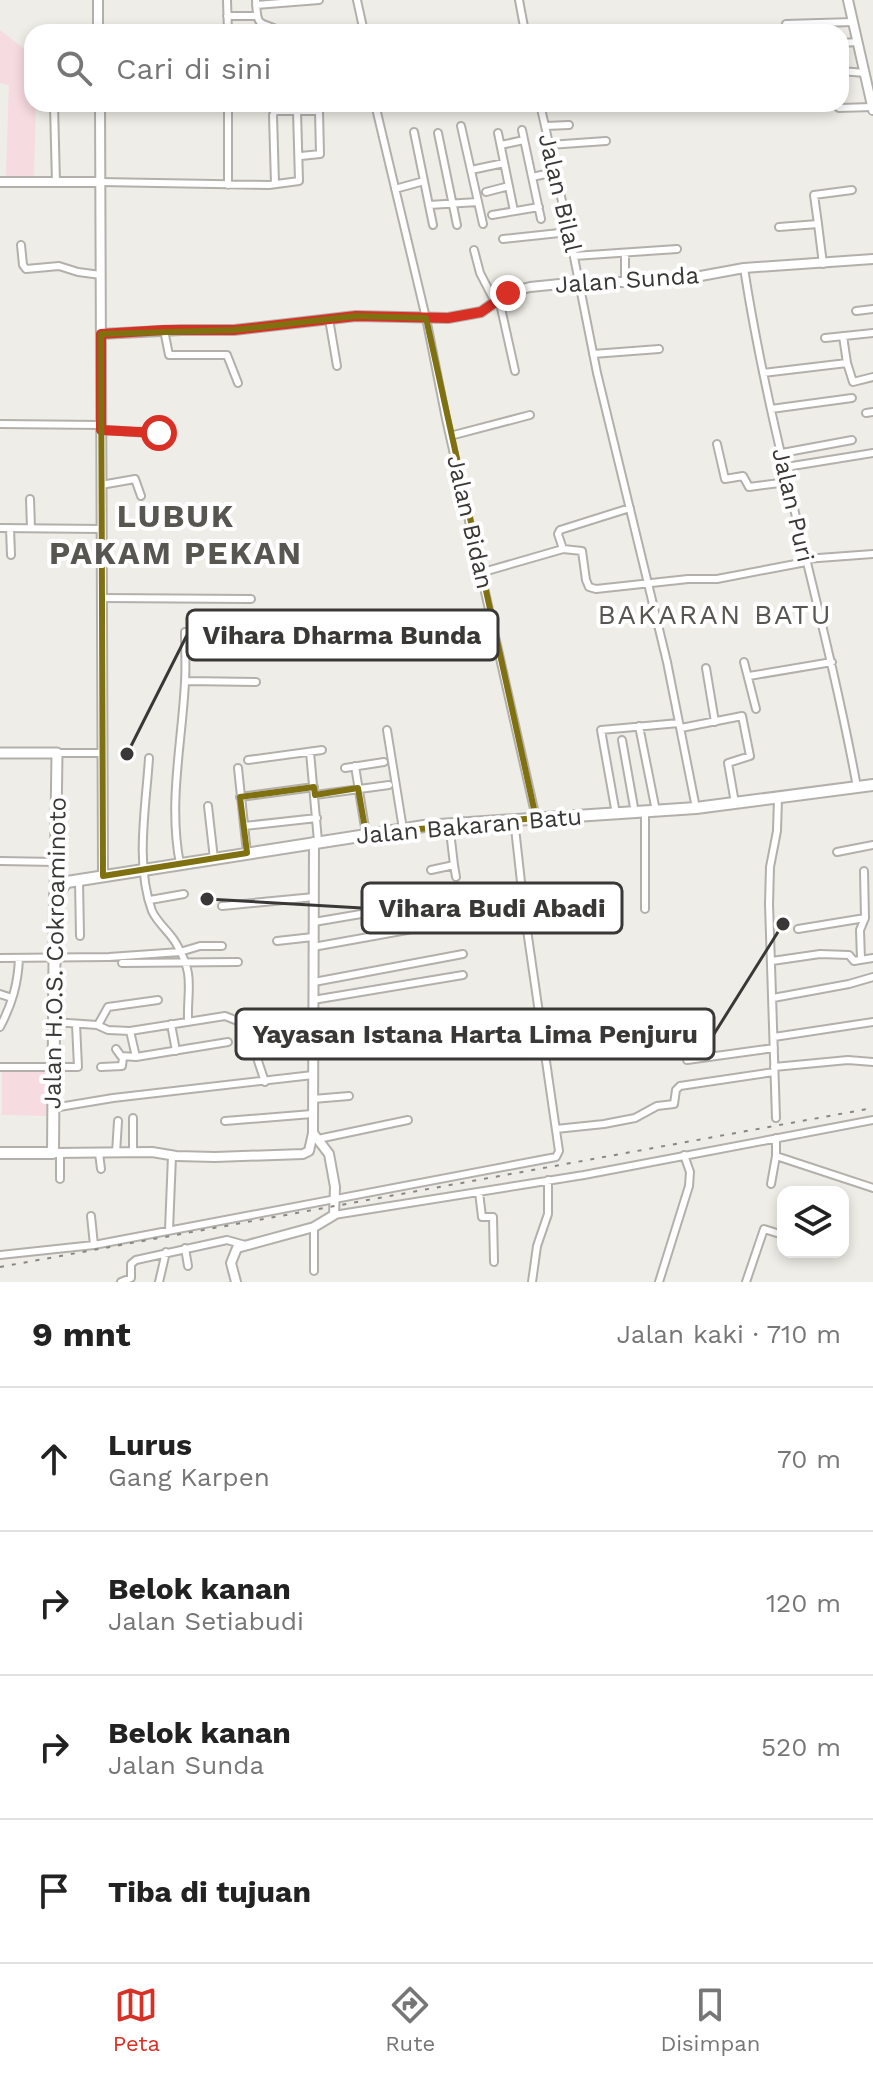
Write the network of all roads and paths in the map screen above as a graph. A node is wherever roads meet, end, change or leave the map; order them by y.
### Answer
1 (98, 0) edge
2 (227, 0) edge
3 (319, 0) edge
4 (357, 0) edge
5 (519, 0) edge
6 (848, 0) edge
7 (256, 2) edge
8 (227, 16) junction
9 (256, 16) junction
10 (853, 22) junction
11 (98, 24) edge
12 (228, 24) edge
13 (262, 24) edge
14 (362, 24) edge
15 (524, 24) edge
16 (786, 24) dead end
17 (858, 42) junction
18 (849, 43) edge
19 (867, 67) edge
20 (849, 106) edge
21 (873, 109) edge
22 (54, 112) edge
23 (100, 112) edge
24 (228, 112) edge
25 (274, 112) edge
26 (297, 112) edge
27 (318, 112) edge
28 (377, 112) edge
29 (542, 112) edge
30 (569, 125) dead end
31 (461, 126) dead end
32 (545, 126) junction
33 (522, 130) dead end
34 (414, 132) dead end
35 (438, 133) dead end
36 (498, 133) dead end
37 (524, 140) junction
38 (606, 141) dead end
39 (501, 145) junction
40 (549, 145) junction
41 (301, 156) junction
42 (504, 163) junction
43 (471, 170) junction
44 (555, 172) junction
45 (532, 177) junction
46 (424, 181) junction
47 (0, 182) edge
48 (100, 182) junction
49 (56, 183) junction
50 (275, 184) junction
51 (228, 185) junction
52 (509, 186) junction
53 (395, 189) junction
54 (852, 190) dead end
55 (486, 192) dead end
56 (478, 202) junction
57 (453, 204) junction
58 (429, 205) junction
59 (539, 207) junction
60 (514, 211) junction
61 (492, 215) dead end
62 (541, 219) dead end
63 (483, 224) dead end
64 (818, 224) junction
65 (433, 225) dead end
66 (457, 225) dead end
67 (779, 227) dead end
68 (569, 232) junction
69 (503, 239) dead end
70 (21, 245) dead end
71 (677, 249) dead end
72 (474, 250) dead end
73 (625, 254) junction
74 (574, 256) junction
75 (873, 259) edge
76 (823, 264) junction
77 (744, 268) junction
78 (101, 275) junction
79 (625, 281) junction
80 (580, 282) junction
81 (497, 301) junction
82 (873, 309) edge
83 (856, 311) dead end
84 (329, 318) junction
85 (426, 318) junction
86 (164, 330) junction
87 (873, 333) edge
88 (101, 334) junction
89 (843, 336) junction
90 (825, 338) dead end
91 (659, 349) dead end
92 (593, 354) junction
93 (847, 363) junction
94 (337, 366) dead end
95 (515, 371) dead end
96 (763, 373) junction
97 (873, 377) edge
98 (238, 383) dead end
99 (852, 398) dead end
100 (771, 409) junction
101 (530, 415) dead end
102 (0, 424) edge
103 (101, 427) junction
104 (166, 432) dead end
105 (450, 436) junction
106 (852, 440) dead end
107 (717, 444) dead end
108 (782, 453) junction
109 (873, 453) edge
110 (786, 467) junction
111 (788, 482) junction
112 (101, 485) junction
113 (141, 496) dead end
114 (30, 499) dead end
115 (630, 508) junction
116 (0, 528) edge
117 (10, 528) junction
118 (31, 528) junction
119 (102, 529) junction
120 (563, 549) junction
121 (873, 554) edge
122 (11, 555) dead end
123 (805, 560) junction
124 (480, 573) junction
125 (647, 584) junction
126 (102, 598) junction
127 (251, 599) dead end
128 (185, 632) dead end
129 (744, 662) dead end
130 (832, 662) junction
131 (706, 668) dead end
132 (749, 676) junction
133 (186, 681) junction
134 (256, 682) dead end
135 (756, 709) dead end
136 (715, 722) junction
137 (639, 726) junction
138 (680, 726) junction
139 (387, 730) dead end
140 (622, 740) dead end
141 (322, 750) dead end
142 (310, 752) junction
143 (0, 753) edge
144 (57, 753) junction
145 (103, 753) junction
146 (149, 758) dead end
147 (248, 760) dead end
148 (384, 762) dead end
149 (355, 766) junction
150 (238, 768) dead end
151 (345, 768) dead end
152 (389, 785) dead end
153 (873, 785) edge
154 (857, 787) junction
155 (358, 788) junction
156 (314, 791) junction
157 (240, 797) junction
158 (778, 798) junction
159 (735, 804) junction
160 (208, 806) dead end
161 (696, 808) junction
162 (646, 812) junction
163 (616, 814) junction
164 (317, 818) junction
165 (536, 818) junction
166 (514, 819) junction
167 (449, 823) junction
168 (244, 826) junction
169 (403, 829) junction
170 (366, 834) junction
171 (316, 842) junction
172 (873, 845) edge
173 (837, 852) dead end
174 (247, 853) junction
175 (214, 859) junction
176 (0, 861) edge
177 (180, 864) junction
178 (454, 865) junction
179 (56, 866) junction
180 (144, 870) junction
181 (431, 870) dead end
182 (864, 871) dead end
183 (103, 876) junction
184 (456, 877) dead end
185 (73, 881) junction
186 (496, 891) dead end
187 (184, 894) dead end
188 (55, 896) junction
189 (314, 897) junction
190 (150, 900) junction
191 (222, 906) dead end
192 (524, 909) junction
193 (645, 909) dead end
194 (865, 918) junction
195 (314, 922) junction
196 (798, 929) dead end
197 (80, 936) dead end
198 (277, 941) dead end
199 (313, 942) junction
200 (222, 946) dead end
201 (180, 952) junction
202 (463, 954) dead end
203 (55, 957) junction
204 (0, 958) edge
205 (19, 958) junction
206 (873, 958) edge
207 (858, 960) junction
208 (772, 961) junction
209 (187, 962) junction
210 (238, 962) dead end
211 (122, 963) dead end
212 (463, 975) dead end
213 (873, 977) edge
214 (855, 981) junction
215 (314, 982) junction
216 (0, 994) edge
217 (12, 998) junction
218 (773, 998) junction
219 (158, 1000) dead end
220 (313, 1000) junction
221 (188, 1021) junction
222 (54, 1022) junction
223 (314, 1022) junction
224 (873, 1022) edge
225 (76, 1024) junction
226 (171, 1024) junction
227 (98, 1025) junction
228 (0, 1027) edge
229 (130, 1031) junction
230 (774, 1037) junction
231 (228, 1042) dead end
232 (256, 1045) dead end
233 (774, 1048) junction
234 (116, 1049) dead end
235 (176, 1051) junction
236 (123, 1057) junction
237 (136, 1057) junction
238 (687, 1060) dead end
239 (873, 1062) edge
240 (0, 1067) edge
241 (101, 1067) dead end
242 (54, 1068) junction
243 (774, 1070) junction
244 (313, 1075) junction
245 (265, 1082) junction
246 (349, 1096) dead end
247 (312, 1099) junction
248 (53, 1108) junction
249 (312, 1114) junction
250 (133, 1118) dead end
251 (776, 1118) dead end
252 (408, 1120) dead end
253 (873, 1120) edge
254 (118, 1121) dead end
255 (225, 1121) dead end
256 (556, 1129) junction
257 (316, 1136) junction
258 (776, 1138) junction
259 (0, 1153) edge
260 (56, 1153) junction
261 (99, 1153) junction
262 (116, 1153) junction
263 (133, 1153) junction
264 (684, 1155) junction
265 (172, 1156) junction
266 (776, 1156) junction
267 (101, 1169) dead end
268 (60, 1179) dead end
269 (548, 1180) junction
270 (771, 1184) dead end
271 (873, 1188) edge
272 (479, 1192) junction
273 (335, 1200) junction
274 (334, 1215) junction
275 (91, 1216) dead end
276 (314, 1227) junction
277 (169, 1230) junction
278 (777, 1233) edge
279 (94, 1245) junction
280 (245, 1245) junction
281 (185, 1248) junction
282 (163, 1253) junction
283 (0, 1255) edge
284 (494, 1262) dead end
285 (188, 1266) dead end
286 (314, 1271) dead end
287 (121, 1282) edge
288 (159, 1282) edge
289 (236, 1282) edge
290 (532, 1282) edge
291 (659, 1282) edge
292 (746, 1282) edge

1 - 11 street
2 - 8 street
3 - 7 street
4 - 14 street
5 - 15 street
6 - 10 street
7 - 9 street
8 - 9 street
8 - 12 street
9 - 13 street
10 - 16 street
10 - 17 street
17 - 18 street
17 - 19 street
19 - 21 street
20 - 21 street
22 - 49 street
23 - 48 street
24 - 51 street
25 - 50 street
26 - 41 street
27 - 41 street
28 - 53 street, Jalan Bidan
29 - 32 street, Jalan Bilal
30 - 32 street
31 - 43 street
32 - 40 street, Jalan Bilal
33 - 37 street
34 - 46 street
35 - 57 street
36 - 39 street
37 - 39 street
37 - 45 street
38 - 40 street
39 - 42 street
40 - 44 street, Jalan Bilal
41 - 50 street
42 - 43 street
42 - 52 street
43 - 56 street
44 - 45 street
44 - 68 street, Jalan Bilal
45 - 59 street
46 - 53 street
46 - 58 street
47 - 49 street
48 - 49 street
48 - 51 street
48 - 78 street
50 - 51 street
52 - 55 street
52 - 60 street
53 - 85 street, Jalan Bidan
54 - 64 street
56 - 57 street
56 - 63 street
57 - 58 street
57 - 66 street
58 - 65 street
59 - 60 street
59 - 62 street
60 - 61 street
64 - 67 street
64 - 76 street
68 - 69 street
68 - 74 street, Jalan Bilal
70 - 78 street
71 - 73 street
72 - 81 street
73 - 74 street
73 - 79 street
74 - 80 street, Jalan Bilal
75 - 76 street, Jalan Sunda
76 - 77 street, Jalan Sunda
77 - 79 street, Jalan Sunda
77 - 96 street, Jalan Puri
78 - 88 street
79 - 80 street, Jalan Sunda
80 - 81 street, Jalan Sunda
80 - 92 street, Jalan Bilal
81 - 85 street, Jalan Sunda
81 - 95 street
82 - 83 street
84 - 85 street, Jalan Sunda
84 - 86 street, Jalan Sunda
84 - 94 street
85 - 105 street, Jalan Bidan
86 - 88 street, Jalan Sunda
86 - 98 street
87 - 89 street
88 - 103 street
89 - 90 street
89 - 93 street
91 - 92 street
92 - 115 street, Jalan Bilal
93 - 96 street
93 - 97 street
96 - 100 street, Jalan Puri
99 - 100 street
100 - 108 street, Jalan Puri
101 - 105 street
102 - 103 street
103 - 104 street
103 - 112 street
105 - 124 street, Jalan Bidan
106 - 108 street
107 - 111 street
108 - 110 street, Jalan Puri
109 - 110 street
110 - 111 street, Jalan Puri
111 - 123 street, Jalan Puri
112 - 113 street
112 - 119 street
114 - 118 street
115 - 120 street
115 - 125 street, Jalan Bilal
116 - 117 street
117 - 118 street
117 - 122 street
118 - 119 street
119 - 126 street
120 - 124 street
120 - 125 street
121 - 123 street
123 - 125 street
123 - 130 street, Jalan Puri
124 - 165 street, Jalan Bidan
125 - 138 street, Jalan Bilal
126 - 127 street
126 - 145 street
128 - 133 street
129 - 132 street
130 - 132 street
130 - 154 street, Jalan Puri
131 - 136 street
132 - 135 street
133 - 134 street
133 - 177 street
136 - 138 street
136 - 159 street
137 - 138 street
137 - 162 street
137 - 163 street
138 - 161 street, Jalan Bilal
139 - 169 street
140 - 162 street
141 - 142 street
142 - 147 street
142 - 156 street
143 - 144 main road
144 - 145 street
144 - 179 main road, Jalan H.O.S. Cokroaminoto
145 - 183 street
146 - 180 street
148 - 149 street
149 - 151 street
149 - 155 street
150 - 157 street
152 - 155 street
153 - 154 highway, Jalan Bakaran Batu
154 - 158 highway, Jalan Bakaran Batu
155 - 156 street
155 - 170 street
156 - 157 street
156 - 164 street
157 - 168 street
158 - 159 highway, Jalan Bakaran Batu
158 - 208 street
159 - 161 highway, Jalan Bakaran Batu
160 - 175 street
161 - 162 highway, Jalan Bakaran Batu
162 - 163 highway, Jalan Bakaran Batu
162 - 193 street
163 - 165 highway, Jalan Bakaran Batu
164 - 168 street
164 - 171 street
165 - 166 highway, Jalan Bakaran Batu
166 - 167 highway, Jalan Bakaran Batu
166 - 192 street
167 - 169 highway, Jalan Bakaran Batu
167 - 178 street
168 - 174 street
169 - 170 highway, Jalan Bakaran Batu
170 - 171 highway, Jalan Bakaran Batu
171 - 174 highway, Jalan Bakaran Batu
171 - 189 street
172 - 173 street
174 - 175 highway, Jalan Bakaran Batu
175 - 177 highway, Jalan Bakaran Batu
176 - 179 street
177 - 180 highway, Jalan Bakaran Batu
178 - 181 street
178 - 184 street
179 - 185 main road
179 - 188 main road, Jalan H.O.S. Cokroaminoto
180 - 183 highway, Jalan Bakaran Batu
180 - 190 street
182 - 194 street
183 - 185 highway, Jalan Bakaran Batu
185 - 188 highway
185 - 197 street
186 - 195 street
187 - 190 street
188 - 203 highway, Jalan H.O.S. Cokroaminoto
189 - 191 street
189 - 195 street
190 - 201 street
192 - 199 street
192 - 256 street
194 - 196 street
194 - 207 street
195 - 199 street
198 - 199 street
199 - 215 street
200 - 201 street
201 - 203 street
201 - 209 street
202 - 215 street
203 - 205 street
203 - 222 highway, Jalan H.O.S. Cokroaminoto
204 - 205 street
205 - 217 street
206 - 207 street
207 - 208 street
207 - 214 street
208 - 218 street
209 - 210 street
209 - 211 street
209 - 221 street
212 - 220 street
213 - 214 street
214 - 218 street
215 - 220 street
216 - 217 street
217 - 228 street
218 - 230 street
219 - 227 street
220 - 223 street
221 - 223 street
221 - 226 street
222 - 225 street
222 - 242 highway, Jalan H.O.S. Cokroaminoto
223 - 244 street
224 - 230 street
225 - 227 street
225 - 242 street
226 - 229 street
226 - 235 street
227 - 229 street
229 - 237 street
230 - 233 street
231 - 235 street
232 - 245 street
233 - 238 street
233 - 243 street
234 - 236 street
235 - 237 street
236 - 237 street
236 - 241 street
239 - 243 street
240 - 242 street
242 - 248 highway, Jalan H.O.S. Cokroaminoto
243 - 251 street
243 - 256 street
244 - 245 street
244 - 247 street
245 - 248 street
246 - 247 street
247 - 249 street
248 - 260 highway, Jalan H.O.S. Cokroaminoto
249 - 255 street
249 - 257 street
250 - 263 street
252 - 257 street
253 - 258 street
254 - 262 street
256 - 273 street
257 - 265 street
257 - 273 street
258 - 264 street
258 - 266 street
259 - 260 highway
260 - 261 street
260 - 268 street
261 - 262 street
261 - 267 street
262 - 263 street
263 - 265 street
264 - 269 street
264 - 291 street
265 - 277 street
266 - 270 street
266 - 271 street
269 - 272 street
269 - 290 street
272 - 274 street
272 - 284 street
273 - 274 street
273 - 277 street
274 - 276 street
275 - 279 street
276 - 280 street
276 - 286 street
277 - 279 street
278 - 292 street
279 - 283 street
280 - 281 street
280 - 289 street
281 - 282 street
281 - 285 street
282 - 287 street
282 - 288 street

